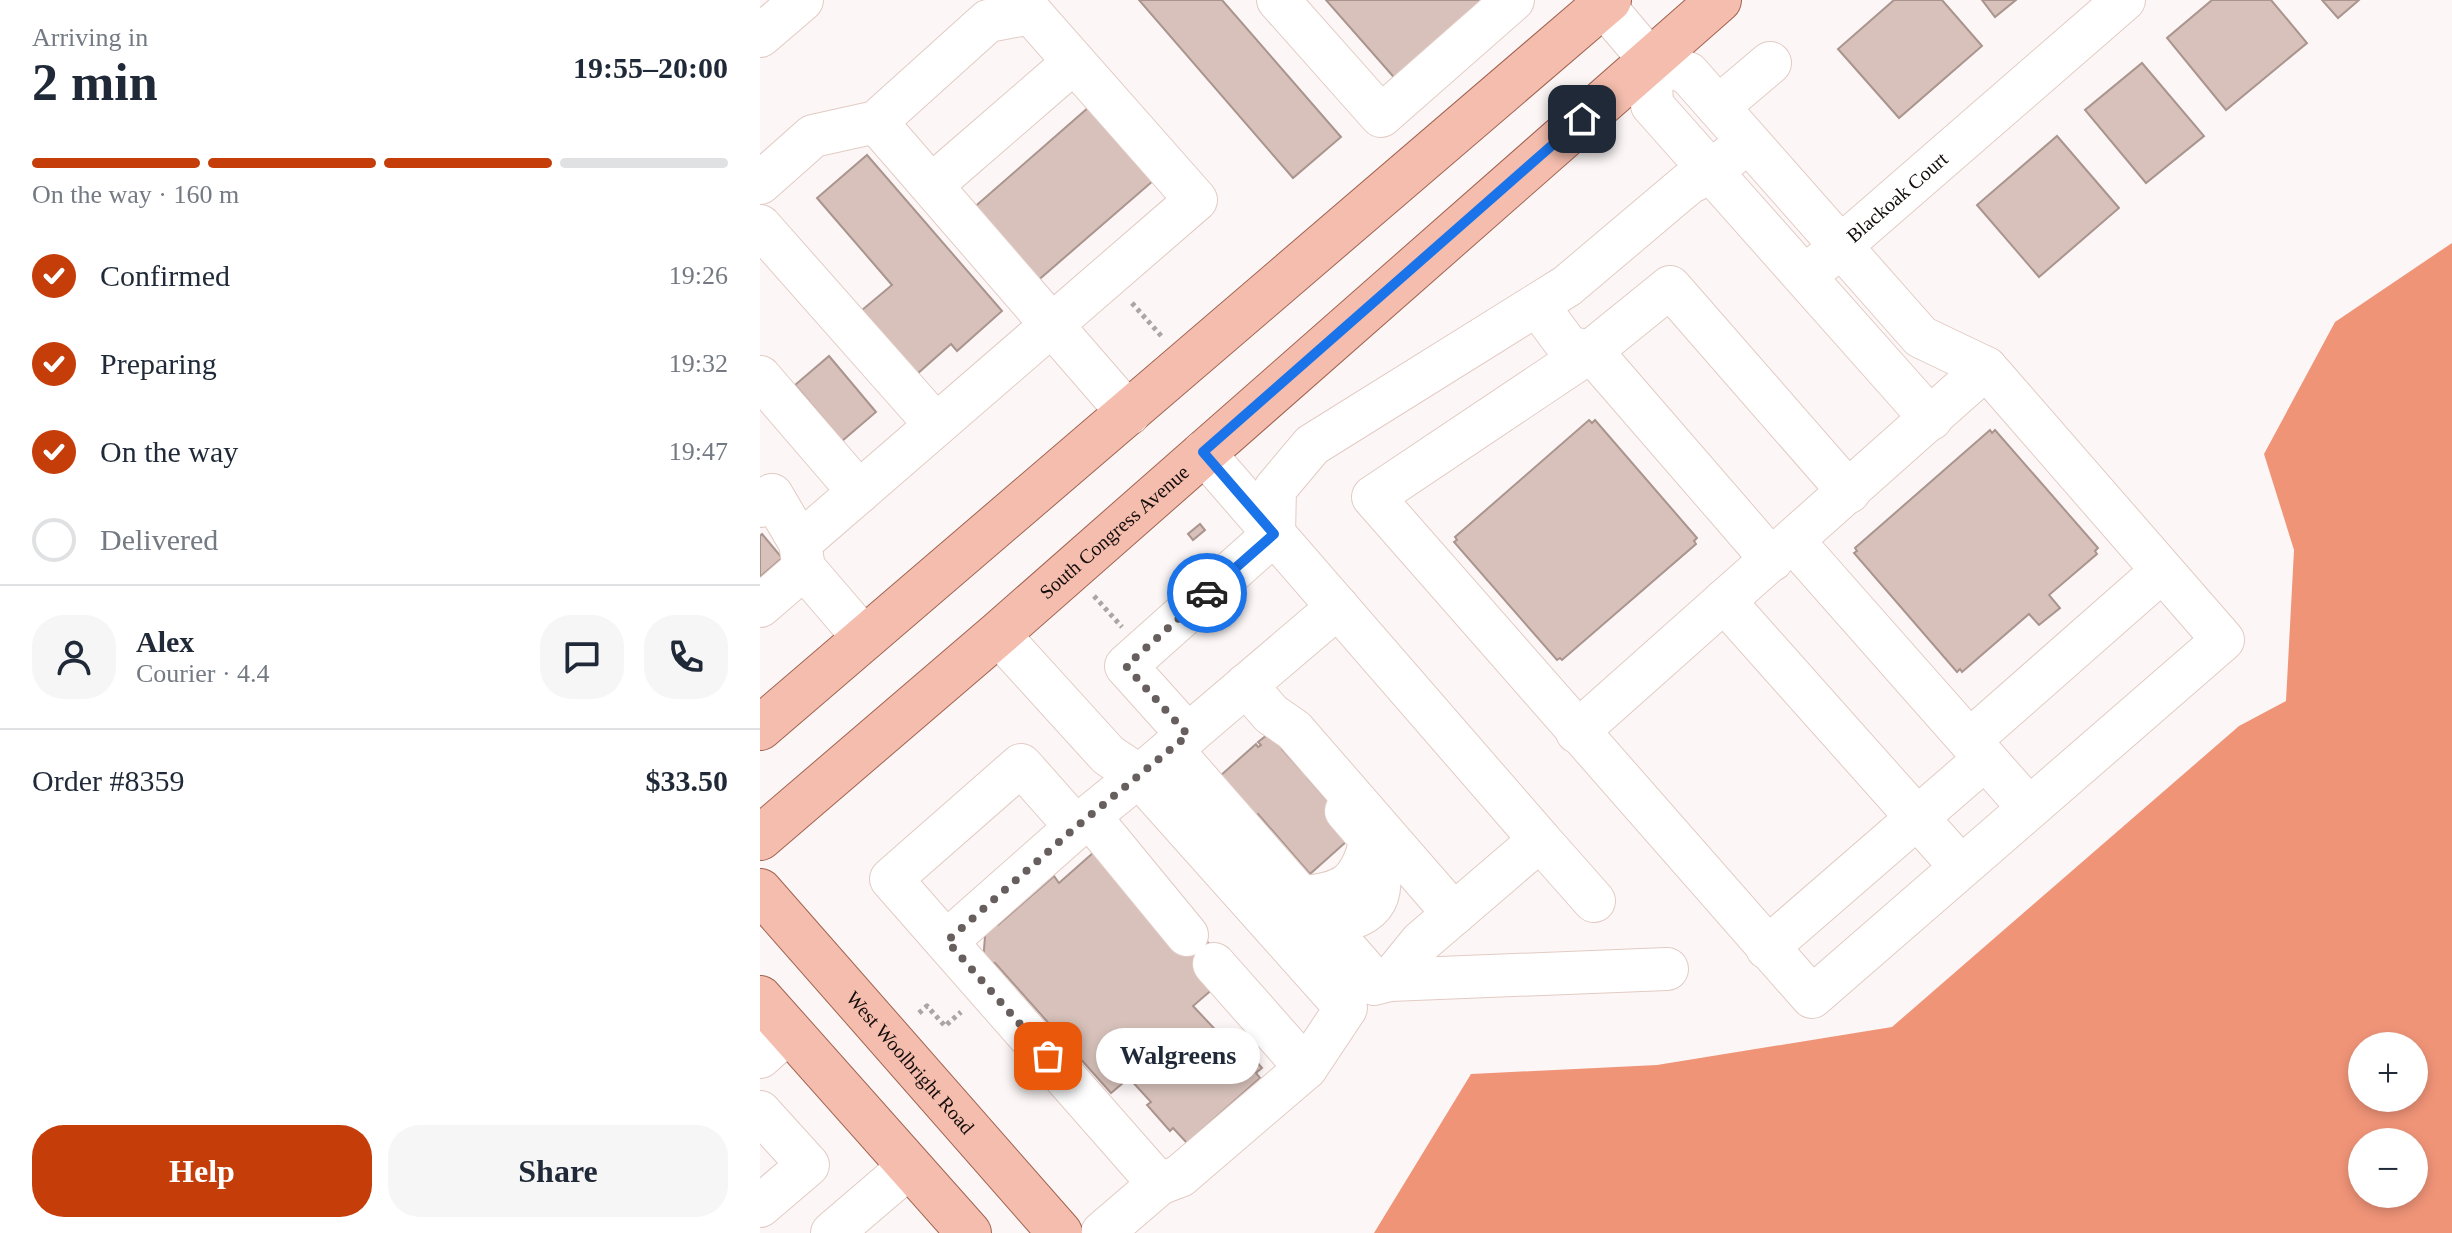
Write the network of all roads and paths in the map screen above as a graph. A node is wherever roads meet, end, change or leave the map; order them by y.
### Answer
1 (802, 0) edge
2 (1278, 0) edge
3 (1513, 0) edge
4 (1719, 0) edge
5 (2124, 0) edge
6 (1604, 2) edge
7 (760, 36) edge
8 (1650, 60) junction
9 (1074, 62) junction
10 (1770, 63) dead end
11 (1718, 107) junction
12 (876, 122) junction
13 (1747, 142) junction
14 (1711, 172) junction
15 (760, 183) edge
16 (932, 185) junction
17 (760, 226) edge
18 (1840, 247) junction
19 (1805, 277) junction
20 (1552, 296) junction
21 (1132, 303) dead end
22 (1053, 323) junction
23 (1165, 340) dead end
24 (1591, 351) junction
25 (1986, 368) junction
26 (760, 377) edge
27 (1129, 414) junction
28 (1931, 419) junction
29 (936, 425) junction
30 (1203, 452) junction
31 (859, 492) junction
32 (1849, 492) junction
33 (763, 498) edge
34 (1274, 534) junction
35 (1783, 550) junction
36 (802, 555) junction
37 (2162, 571) junction
38 (1091, 592) dead end
39 (1724, 601) junction
40 (760, 606) edge
41 (1338, 607) junction
42 (998, 634) junction
43 (1130, 637) dead end
44 (865, 639) junction
45 (1259, 700) junction
46 (760, 728) edge
47 (1577, 732) junction
48 (1180, 742) junction
49 (1978, 749) junction
50 (1139, 776) junction
51 (2028, 807) junction
52 (1917, 817) junction
53 (1083, 822) junction
54 (760, 838) edge
55 (1540, 840) junction
56 (1961, 867) junction
57 (760, 891) edge
58 (1594, 901) dead end
59 (1313, 910) junction
60 (1454, 914) junction
61 (947, 941) junction
62 (1767, 948) junction
63 (1667, 969) dead end
64 (1371, 990) junction
65 (760, 998) edge
66 (919, 1013) dead end
67 (958, 1015) dead end
68 (774, 1044) edge
69 (1306, 1068) junction
70 (760, 1112) edge
71 (909, 1167) junction
72 (1159, 1184) junction
73 (760, 1206) edge
74 (832, 1233) edge
75 (969, 1233) edge
76 (1060, 1233) edge
77 (1102, 1233) edge

1 - 7 street
2 - 3 street
4 - 8 main road, South Congress Avenue
5 - 18 street, Blackoak Court
6 - 8 street
6 - 27 main road
8 - 11 street, Blackoak Court
8 - 14 street
8 - 30 main road, South Congress Avenue
9 - 12 street
9 - 16 street
9 - 22 street
10 - 11 street
11 - 13 street, Blackoak Court
12 - 15 street
12 - 16 street
13 - 14 street
13 - 18 street, Blackoak Court
14 - 19 street
14 - 20 street
16 - 22 street
17 - 29 street
18 - 19 street
18 - 25 street
19 - 28 street
20 - 24 street
20 - 34 street
21 - 23 path
22 - 27 street
22 - 29 street
24 - 32 street
24 - 35 street
24 - 47 street
25 - 28 street
25 - 37 street
26 - 31 street
27 - 44 main road
28 - 32 street
29 - 31 street
30 - 34 street
30 - 42 main road, South Congress Avenue
31 - 36 street
32 - 35 street
33 - 36 street
34 - 41 street
34 - 48 street
35 - 39 street
35 - 49 street
36 - 40 street
36 - 44 street
37 - 49 street
37 - 51 street
38 - 43 path
39 - 47 street
39 - 52 street
41 - 45 street
41 - 55 street
42 - 50 street
42 - 54 main road, South Congress Avenue
44 - 46 main road
45 - 48 street
45 - 59 street
45 - 60 street
47 - 62 street
48 - 50 street
48 - 59 street
49 - 51 street
49 - 52 street
50 - 53 street
50 - 64 street
51 - 56 street
52 - 56 street
52 - 62 street
53 - 61 street
53 - 61 street
53 - 69 street
55 - 58 street
55 - 60 street
56 - 62 street
57 - 76 main road, West Woolbright Road
59 - 64 street
60 - 64 street
61 - 72 street
63 - 64 street
64 - 69 street
65 - 68 main road
66 - 67 path
68 - 71 main road
69 - 72 street
70 - 73 street
71 - 74 street
71 - 75 main road
72 - 77 street

